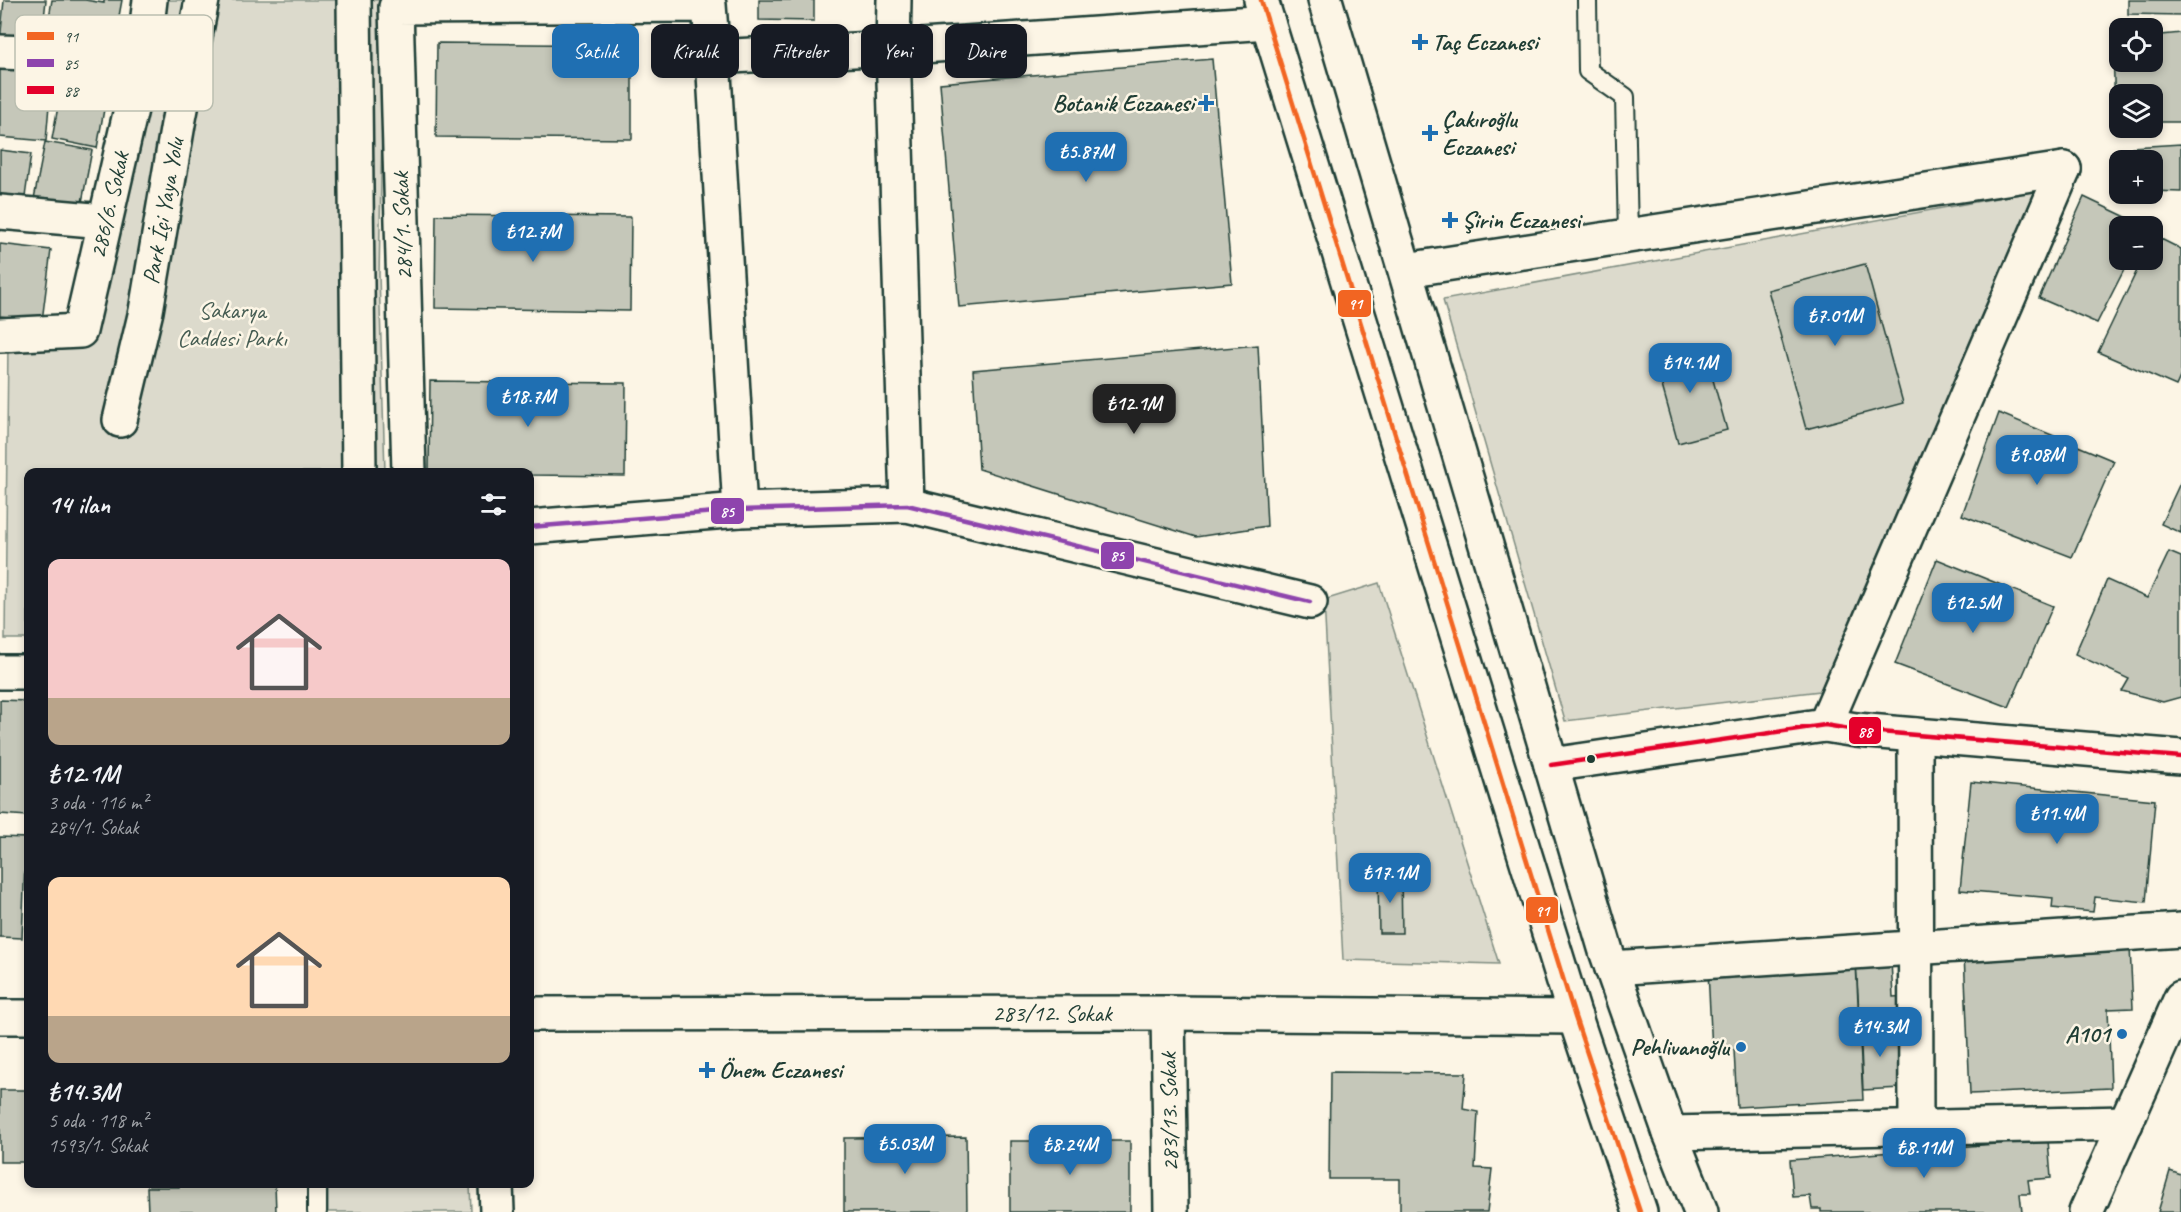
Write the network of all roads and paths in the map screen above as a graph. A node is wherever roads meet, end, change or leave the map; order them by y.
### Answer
1 (150, 0) edge
2 (202, 0) edge
3 (354, 0) edge
4 (894, 0) edge
5 (1325, 0) edge
6 (1587, 0) edge
7 (423, 3) edge
8 (1265, 11) edge
9 (148, 15) edge
10 (199, 15) edge
11 (710, 24) edge
12 (894, 24) edge
13 (933, 44) edge
14 (861, 50) edge
15 (0, 52) edge
16 (15, 53) edge
17 (739, 56) edge
18 (714, 78) edge
19 (894, 78) edge
20 (130, 111) edge
21 (181, 111) edge
22 (0, 212) edge
23 (104, 221) junction
24 (1628, 236) junction
25 (1406, 270) junction
26 (0, 334) edge
27 (120, 420) dead end
28 (359, 468) edge
29 (409, 468) edge
30 (907, 505) junction
31 (740, 510) junction
32 (534, 526) edge
33 (1310, 602) dead end
34 (0, 672) edge
35 (24, 672) edge
36 (1825, 725) junction
37 (1916, 735) junction
38 (2181, 757) edge
39 (1551, 765) junction
40 (2181, 930) edge
41 (1916, 948) junction
42 (1612, 968) junction
43 (2181, 998) edge
44 (1168, 1013) junction
45 (534, 1014) edge
46 (0, 1017) edge
47 (24, 1017) edge
48 (1575, 1017) junction
49 (2173, 1034) edge
50 (2126, 1124) junction
51 (1916, 1128) junction
52 (1670, 1133) junction
53 (317, 1188) edge
54 (496, 1188) edge
55 (317, 1212) edge
56 (497, 1212) edge
57 (1171, 1212) edge
58 (1640, 1212) edge
59 (1701, 1212) edge
60 (2086, 1212) edge

1 - 9 street, 286/6. Sokak
2 - 10 street, Park İçi Yaya Yolu
3 - 28 street
4 - 12 street
5 - 25 street
6 - 24 lane
7 - 11 street
7 - 29 street, 284/1. Sokak
8 - 13 street
8 - 48 street
14 - 17 street
15 - 16 street
18 - 31 street
19 - 30 street
20 - 23 street, 286/6. Sokak
21 - 27 street, Park İçi Yaya Yolu
22 - 23 street
23 - 26 street, 286/6. Sokak
24 - 25 street
24 - 36 street
25 - 39 street
30 - 31 street
30 - 33 street
31 - 32 street
34 - 35 street
36 - 37 street
36 - 39 street
37 - 38 street
37 - 41 street
39 - 42 street
40 - 41 street
41 - 42 street
41 - 51 street
42 - 52 street
43 - 49 street
44 - 45 street, 283/12. Sokak
44 - 48 street, 283/12. Sokak
44 - 57 street, 283/13. Sokak
46 - 47 street
48 - 58 street
49 - 50 street
50 - 51 street
50 - 60 street
51 - 52 street
52 - 59 street
53 - 55 lane
54 - 56 street

